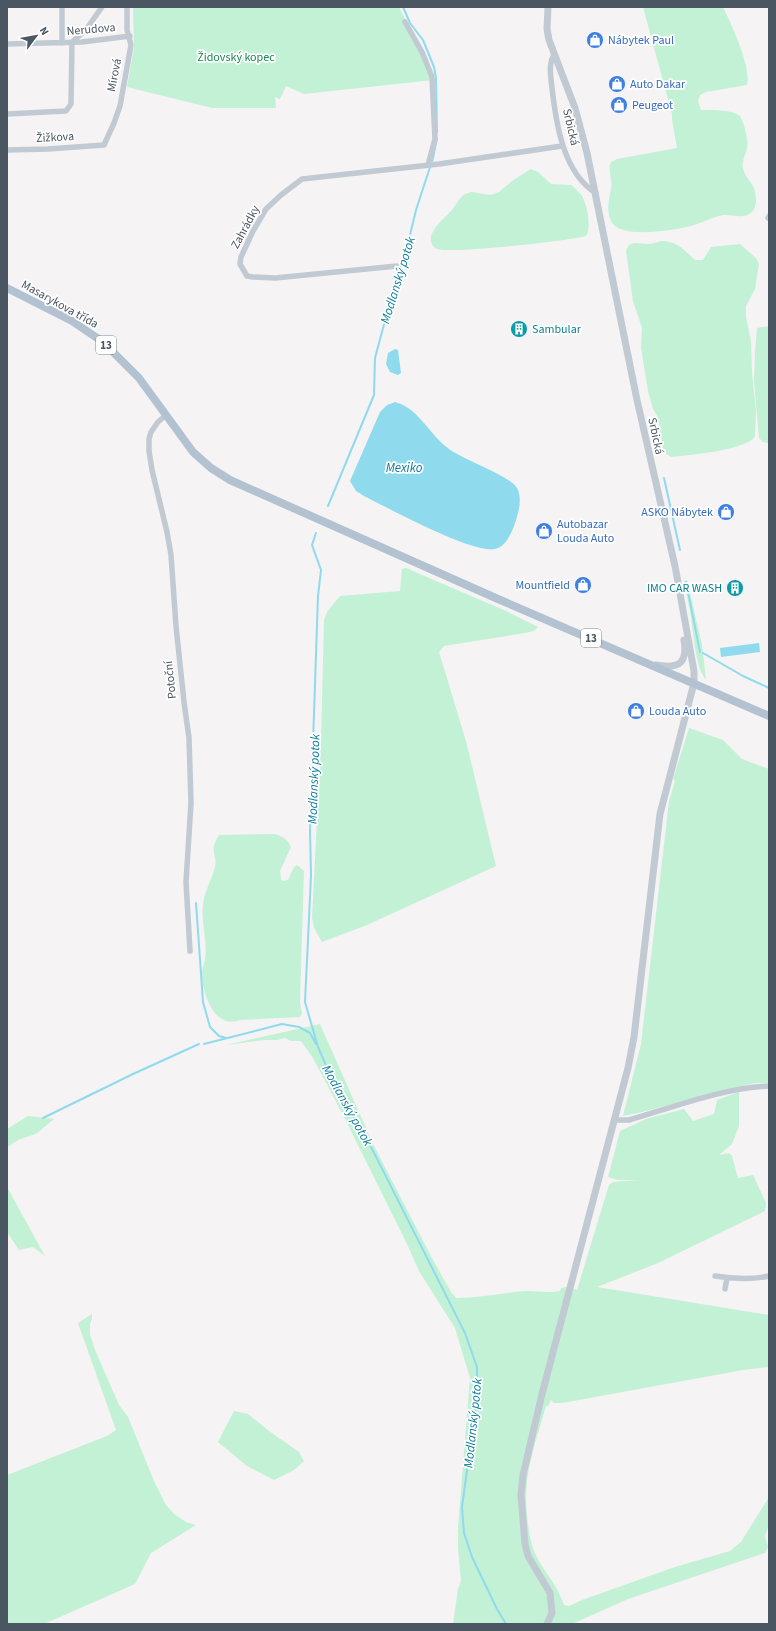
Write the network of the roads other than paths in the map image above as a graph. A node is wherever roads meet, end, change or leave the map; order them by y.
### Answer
1 (62, 7) edge
2 (102, 7) edge
3 (126, 7) edge
4 (548, 7) edge
5 (405, 22) dead end
6 (130, 36) junction
7 (72, 42) junction
8 (62, 43) junction
9 (7, 44) edge
10 (554, 55) junction
11 (7, 114) edge
12 (104, 145) joint
13 (562, 146) junction
14 (7, 150) edge
15 (428, 165) junction
16 (596, 193) junction
17 (397, 266) dead end
18 (7, 288) edge
19 (166, 415) junction
20 (685, 620) junction
21 (650, 664) junction
22 (694, 683) junction
23 (769, 716) edge
24 (190, 951) dead end
25 (769, 1086) edge
26 (614, 1120) junction
27 (715, 1276) dead end
28 (769, 1276) edge
29 (728, 1278) junction
30 (725, 1289) dead end
31 (547, 1624) edge

1 - 8 street
2 - 7 street
3 - 6 street, Mírová
4 - 10 street, Srbická
5 - 15 street
6 - 7 street, Nerudova
6 - 12 street, Mírová
7 - 8 street, Nerudova
7 - 11 street
8 - 9 street, Nerudova
10 - 13 street, Srbická
10 - 16 street, Srbická
12 - 14 street, Žižkova
13 - 15 street, Zahrádky
13 - 16 street, Srbická
15 - 17 street, Zahrádky
16 - 20 street, Srbická
18 - 19 main road, Masarykova třída / 13
19 - 21 main road, Masarykova třída / 13
19 - 24 street, Potoční
20 - 21 street
20 - 22 street, Srbická
21 - 22 main road, 13
22 - 23 main road, 13
22 - 26 street, Srbická
25 - 26 street
26 - 31 street, Srbická
27 - 29 street
28 - 29 street
29 - 30 street

